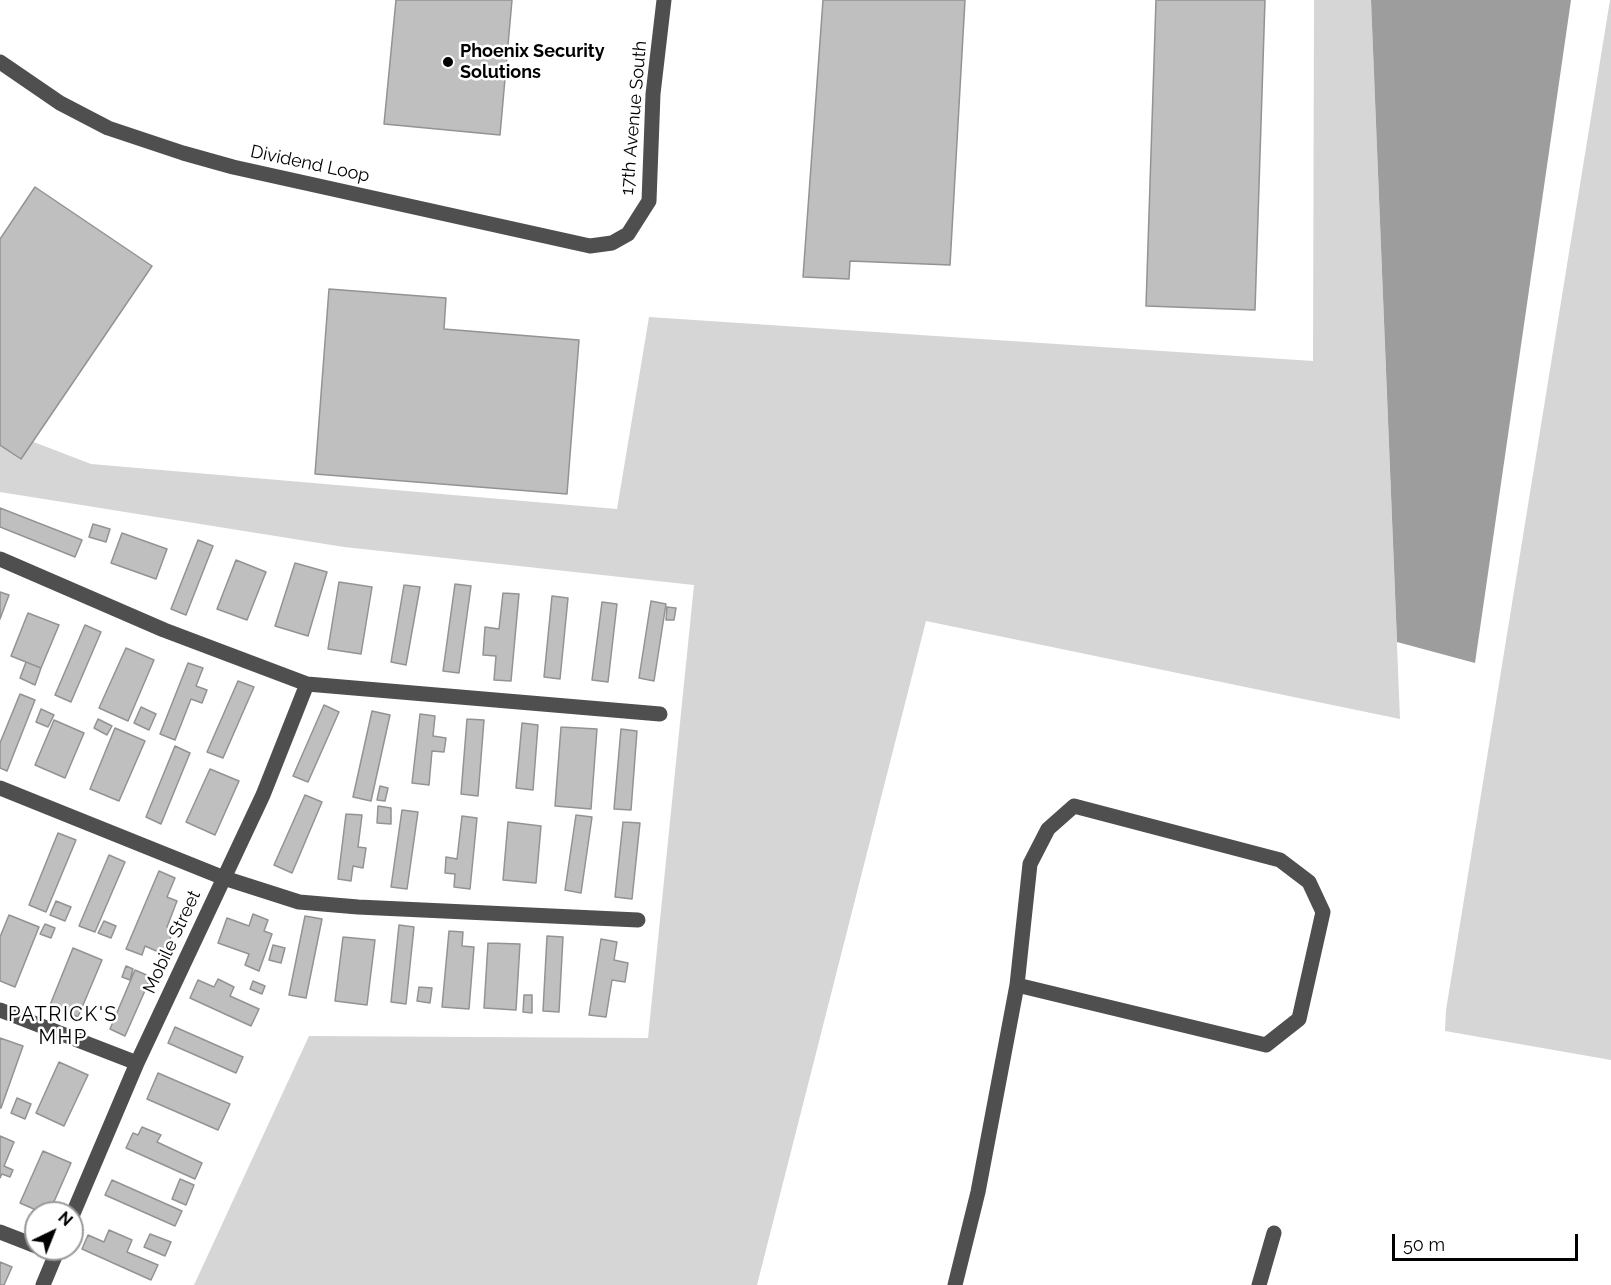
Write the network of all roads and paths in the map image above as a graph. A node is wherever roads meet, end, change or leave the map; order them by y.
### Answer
1 (664, 0) edge
2 (0, 62) edge
3 (628, 234) joint
4 (0, 559) edge
5 (307, 684) junction
6 (660, 714) dead end
7 (0, 788) edge
8 (224, 878) junction
9 (638, 920) dead end
10 (1017, 985) junction
11 (0, 1010) edge
12 (137, 1063) junction
13 (78, 1201) edge
14 (0, 1232) edge
15 (1274, 1233) dead end
16 (24, 1241) edge
17 (49, 1261) edge
18 (43, 1285) edge
19 (955, 1285) edge
20 (1259, 1285) edge

1 - 3 street, 17th Avenue South
2 - 3 street, Dividend Loop
4 - 5 street
5 - 6 street
5 - 8 street, Mobile Street
7 - 8 street
8 - 9 street
8 - 12 street, Mobile Street
10 - 10 street
10 - 19 street
11 - 12 street
12 - 13 street, Mobile Street
14 - 16 street
15 - 20 street
17 - 18 street

